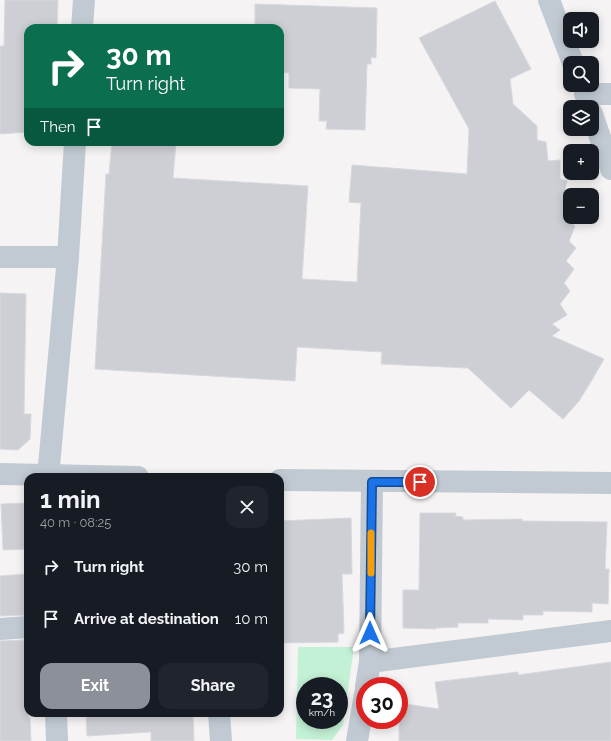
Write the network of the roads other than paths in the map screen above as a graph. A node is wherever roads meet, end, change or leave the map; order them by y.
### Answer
1 (84, 0) edge
2 (549, 0) edge
3 (82, 24) edge
4 (570, 56) edge
5 (611, 94) edge
6 (585, 95) edge
7 (599, 134) edge
8 (75, 146) edge
9 (611, 169) edge
10 (0, 257) edge
11 (68, 257) junction
12 (48, 473) edge
13 (0, 474) edge
14 (24, 475) edge
15 (284, 480) edge
16 (372, 482) junction
17 (611, 483) edge
18 (24, 627) edge
19 (0, 629) edge
20 (611, 631) edge
21 (370, 662) junction
22 (368, 677) edge
23 (56, 717) edge
24 (219, 717) edge
25 (359, 729) edge
26 (57, 741) edge
27 (221, 741) edge
28 (357, 741) edge

1 - 3 street
2 - 4 street
5 - 6 street
7 - 9 street
8 - 11 street
10 - 11 street
11 - 12 street
13 - 14 street
15 - 16 street
16 - 17 street
16 - 21 street
18 - 19 street
20 - 21 street
21 - 22 street
23 - 26 street
24 - 27 street
25 - 28 street

